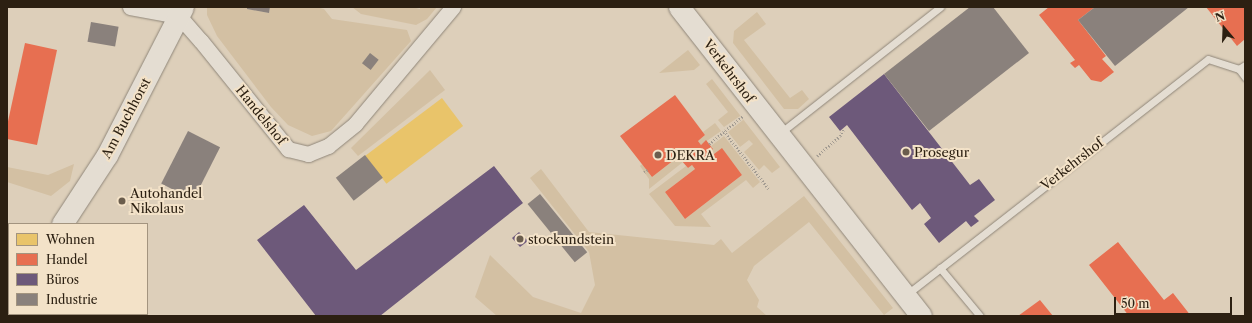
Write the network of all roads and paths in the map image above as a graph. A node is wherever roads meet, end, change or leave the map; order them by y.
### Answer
1 (130, 7) edge
2 (453, 7) edge
3 (679, 7) edge
4 (940, 7) edge
5 (181, 12) edge
6 (1242, 67) edge
7 (1245, 77) edge
8 (755, 106) junction
9 (844, 128) dead end
10 (724, 131) junction
11 (778, 135) junction
12 (709, 144) dead end
13 (804, 167) junction
14 (769, 189) dead end
15 (63, 223) edge
16 (940, 268) junction
17 (905, 295) junction
18 (921, 316) edge
19 (980, 316) edge

1 - 5 street
2 - 5 street, Handelshof
3 - 8 main road, Verkehrshof
4 - 11 lane
5 - 15 main road, Am Buchhorst
6 - 7 lane
6 - 16 lane, Verkehrshof
8 - 10 path
8 - 11 main road, Verkehrshof
9 - 13 path
10 - 12 path
10 - 14 path
11 - 13 main road, Verkehrshof
13 - 17 main road, Verkehrshof
16 - 17 lane, Verkehrshof
16 - 19 lane
17 - 18 main road, Verkehrshof

